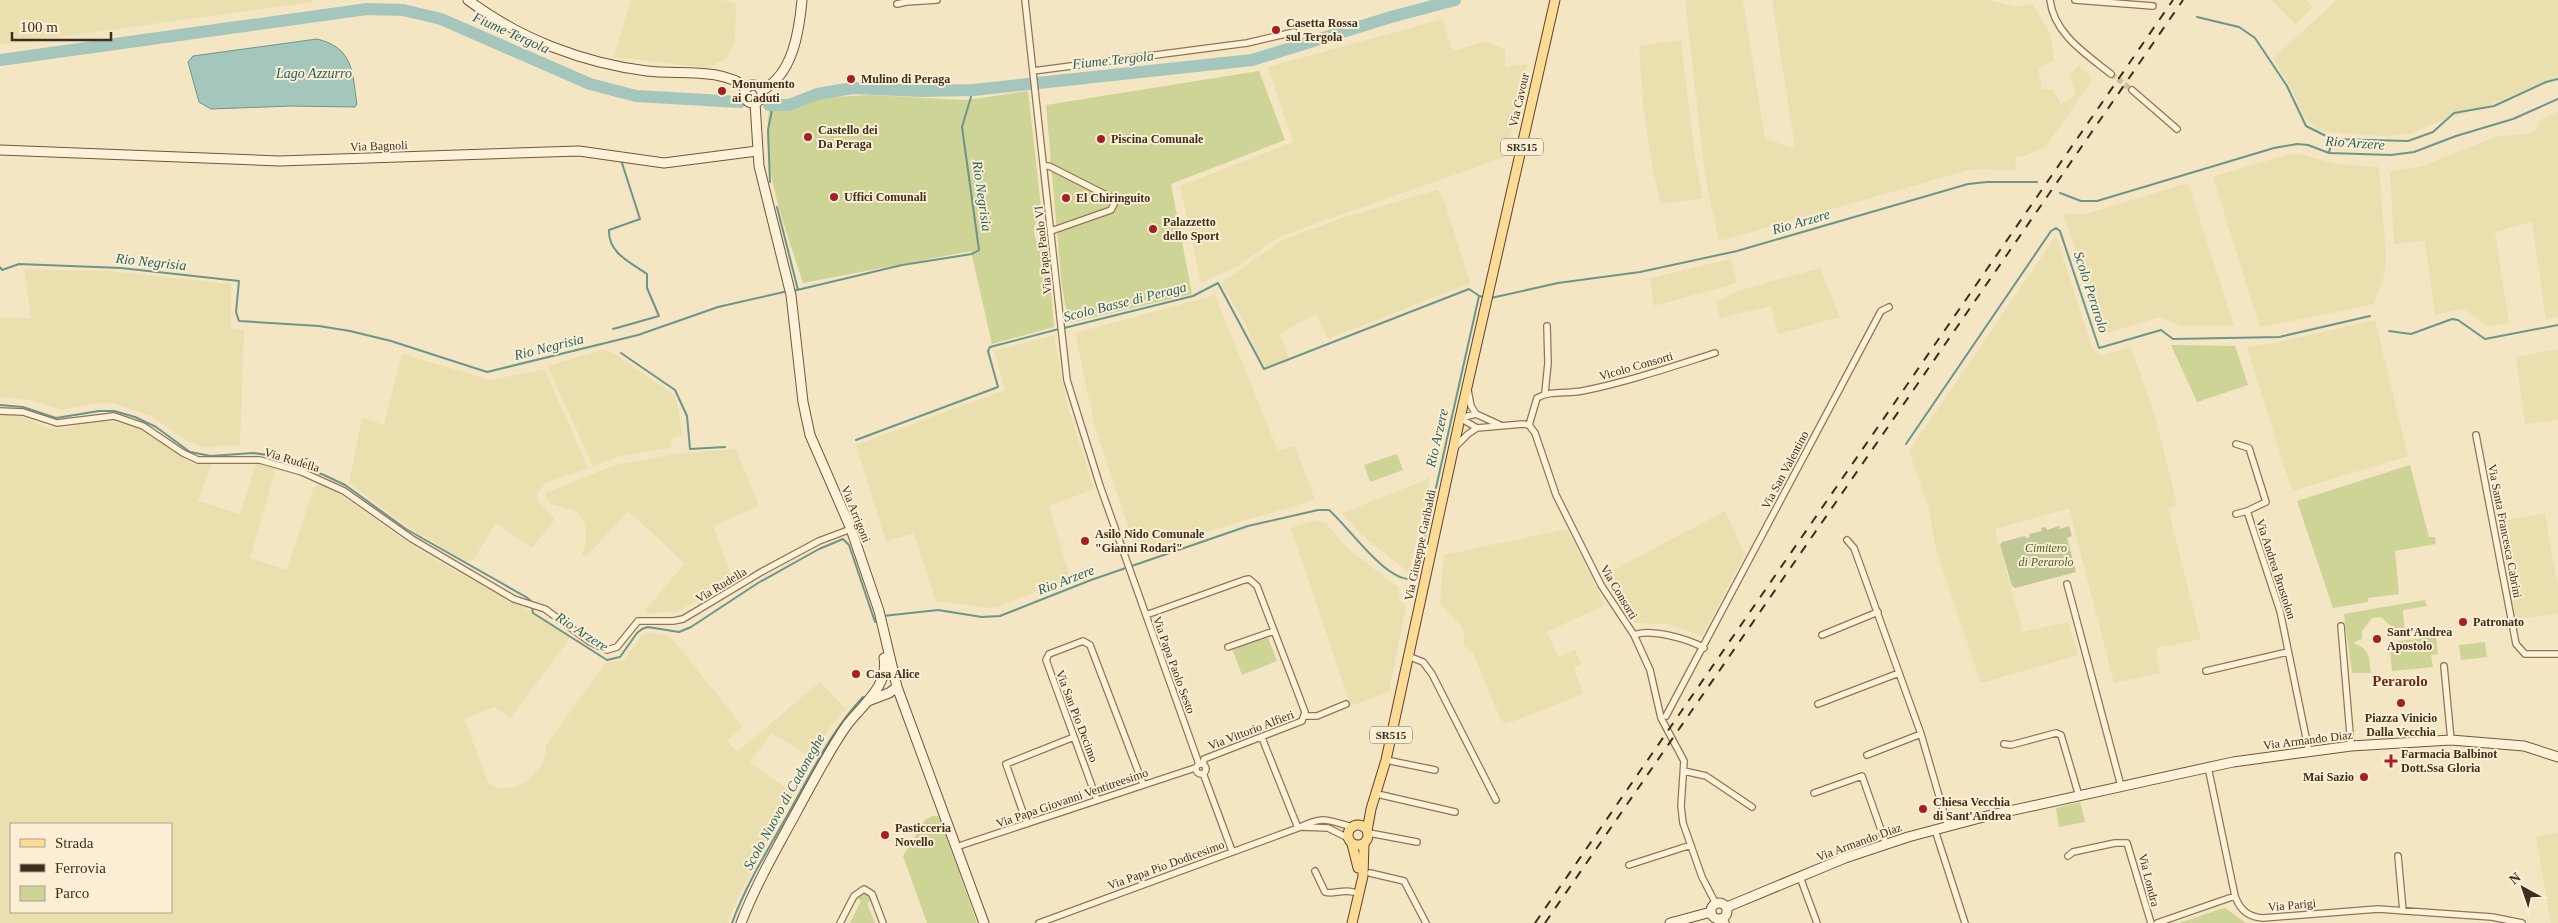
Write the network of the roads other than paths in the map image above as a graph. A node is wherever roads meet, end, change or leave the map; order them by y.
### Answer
1 (468, 0) edge
2 (802, 0) edge
3 (937, 0) edge
4 (1025, 0) edge
5 (1555, 0) edge
6 (2050, 0) edge
7 (2075, 0) edge
8 (897, 4) dead end
9 (2153, 6) dead end
10 (1294, 32) dead end
11 (1033, 74) junction
12 (2111, 74) tunnel mouth
13 (747, 88) junction
14 (2132, 90) tunnel mouth
15 (761, 91) junction
16 (755, 103) junction
17 (2177, 129) dead end
18 (0, 150) edge
19 (757, 151) junction
20 (1044, 166) junction
21 (1051, 231) junction
22 (1488, 297) joint
23 (1889, 307) dead end
24 (1547, 326) dead end
25 (1715, 353) dead end
26 (1467, 388) junction
27 (1545, 393) junction
28 (0, 411) edge
29 (1476, 414) junction
30 (1460, 418) junction
31 (1500, 425) junction
32 (1529, 426) junction
33 (1477, 428) junction
34 (2476, 435) dead end
35 (2236, 444) dead end
36 (1454, 448) junction
37 (306, 462) dead end
38 (302, 470) junction
39 (2247, 511) junction
40 (2236, 514) dead end
41 (850, 529) junction
42 (1847, 540) dead end
43 (1126, 561) joint
44 (2067, 584) dead end
45 (1878, 612) junction
46 (1146, 615) junction
47 (2341, 626) dead end
48 (1274, 631) junction
49 (884, 634) junction
50 (1634, 635) junction
51 (1822, 635) dead end
52 (1228, 647) dead end
53 (1704, 648) junction
54 (2288, 652) junction
55 (2558, 654) edge
56 (1408, 656) junction
57 (2444, 666) dead end
58 (2206, 671) dead end
59 (1899, 673) junction
60 (897, 687) junction
61 (880, 692) junction
62 (1346, 704) dead end
63 (1818, 704) dead end
64 (903, 705) junction
65 (1305, 716) junction
66 (1666, 716) dead end
67 (1922, 734) junction
68 (1074, 737) junction
69 (1262, 738) junction
70 (2451, 740) junction
71 (2004, 744) dead end
72 (2351, 746) junction
73 (2309, 752) junction
74 (1867, 755) dead end
75 (2558, 757) edge
76 (1386, 760) junction
77 (1199, 765) junction
78 (2208, 767) junction
79 (1435, 770) dead end
80 (1684, 772) junction
81 (1143, 784) junction
82 (2121, 786) junction
83 (1377, 794) junction
84 (1814, 794) dead end
85 (2078, 796) junction
86 (1097, 800) junction
87 (1496, 800) dead end
88 (1752, 807) dead end
89 (1370, 812) junction
90 (1455, 812) dead end
91 (1027, 824) junction
92 (1354, 826) junction
93 (1299, 827) junction
94 (1948, 827) junction
95 (1935, 830) junction
96 (1368, 832) junction
97 (1350, 841) junction
98 (1417, 842) dead end
99 (1364, 844) junction
100 (1886, 844) junction
101 (1691, 845) junction
102 (956, 848) junction
103 (1232, 851) junction
104 (2068, 856) dead end
105 (2398, 856) dead end
106 (1629, 865) dead end
107 (1315, 871) dead end
108 (1367, 871) junction
109 (1800, 877) junction
110 (1353, 892) junction
111 (2235, 896) junction
112 (1727, 907) junction
113 (1714, 908) junction
114 (2402, 911) junction
115 (1724, 921) edge
116 (1675, 922) edge
117 (741, 923) edge
118 (840, 923) edge
119 (883, 923) edge
120 (984, 923) edge
121 (1039, 923) edge
122 (1347, 923) edge
123 (1352, 923) edge
124 (1426, 923) edge
125 (1817, 923) edge
126 (1965, 923) edge
127 (2151, 923) edge
128 (2157, 923) edge
129 (2522, 923) edge

1 - 13 street
2 - 15 street
3 - 8 street
4 - 11 street, Via Papa Paolo VI
5 - 22 main road, Via Cavour / SR515
6 - 12 street
7 - 9 street
10 - 11 street
11 - 20 street, Via Papa Paolo VI
13 - 15 street
13 - 16 street
14 - 17 street
15 - 16 street
16 - 19 street, Via Arrigoni
18 - 19 street, Via Bagnoli
19 - 41 street, Via Arrigoni
20 - 21 street, Via Papa Paolo VI
20 - 21 street
21 - 43 street, Via Papa Paolo VI
22 - 26 main road, Via Giuseppe Garibaldi / SR515
23 - 53 street, Via San Valentino
24 - 27 street
25 - 27 street, Vicolo Consorti
26 - 29 street
26 - 30 main road, Via Giuseppe Garibaldi / SR515
27 - 32 street
28 - 38 street, Via Rudella
29 - 30 street
29 - 31 street
30 - 33 street
30 - 36 main road, Via Giuseppe Garibaldi / SR515
31 - 32 street
31 - 33 street
32 - 50 street, Via Consorti
33 - 36 street
34 - 55 street, Via Santa Francesca Cabrini
35 - 39 street, Via Andrea Brustolon
36 - 56 main road, Via Giuseppe Garibaldi / SR515
37 - 38 street
38 - 41 street, Via Rudella
39 - 40 street
39 - 54 street, Via Andrea Brustolon
41 - 49 street, Via Arrigoni
42 - 45 street
43 - 46 street, Via Papa Paolo Sesto
44 - 82 street
45 - 51 street
45 - 59 street
46 - 48 street, Via Vittorio Alfieri
46 - 77 street, Via Papa Paolo Sesto
47 - 72 street
48 - 52 street
48 - 65 street, Via Vittorio Alfieri
49 - 60 street, Via Arrigoni
49 - 61 street
50 - 53 street
50 - 80 street, Via Consorti
53 - 66 street, Via San Valentino
54 - 58 street
54 - 73 street, Via Andrea Brustolon
56 - 76 main road, Via Giuseppe Garibaldi / SR515
56 - 87 street
57 - 70 street
59 - 63 street
59 - 67 street
60 - 61 street
60 - 64 street, Via Arrigoni
61 - 64 street
61 - 117 street
62 - 65 street
64 - 102 street, Via Arrigoni
65 - 69 street, Via Vittorio Alfieri
67 - 74 street
67 - 94 street
68 - 81 street, Via San Pio Decimo
68 - 86 street, Via San Pio Decimo
68 - 91 street
69 - 77 street, Via Vittorio Alfieri
69 - 93 street
70 - 72 street, Via Armando Diaz
70 - 75 street, Via Armando Diaz
71 - 85 street
72 - 73 street, Via Armando Diaz
73 - 78 street, Via Armando Diaz
76 - 79 street
76 - 83 main road, Via Giuseppe Garibaldi / SR515
77 - 81 street, Via Papa Giovanni Ventitreesimo
77 - 103 street
78 - 82 street, Via Armando Diaz
78 - 111 street, Via Parigi
80 - 88 street
80 - 101 street, Via Consorti
81 - 86 street, Via Papa Giovanni Ventitreesimo
82 - 85 street, Via Armando Diaz
83 - 89 main road, Via Giuseppe Garibaldi / SR515
83 - 90 street
84 - 100 street
85 - 94 street, Via Armando Diaz
86 - 91 street, Via Papa Giovanni Ventitreesimo
89 - 92 main road, Via Giuseppe Garibaldi / SR515
89 - 96 main road, Via Giuseppe Garibaldi / SR515
91 - 102 street, Via Papa Giovanni Ventitreesimo
92 - 93 street, Via Papa Pio Dodicesimo
92 - 96 main road
92 - 97 main road, Via Giuseppe Garibaldi / SR515
93 - 97 street, Via Papa Pio Dodicesimo
93 - 103 street, Via Papa Pio Dodicesimo
94 - 95 street, Via Armando Diaz
95 - 100 street, Via Armando Diaz
95 - 126 street
96 - 98 street
96 - 99 main road, Via Giuseppe Garibaldi / SR515
97 - 99 main road
97 - 110 main road
99 - 108 main road, Via Giuseppe Garibaldi / SR515
100 - 109 street, Via Armando Diaz
101 - 106 street
101 - 113 street, Via Consorti
102 - 120 street, Via Arrigoni
103 - 121 street, Via Papa Pio Dodicesimo
104 - 127 street, Via Londra
105 - 114 street
107 - 110 street
108 - 123 main road, Via Giuseppe Garibaldi / SR515
108 - 124 street
109 - 112 street, Via Armando Diaz
109 - 125 street
110 - 122 main road
111 - 114 street, Via Parigi
111 - 128 street, Via Londra
112 - 113 street
112 - 115 street
113 - 115 street
113 - 116 street
114 - 129 street, Via Parigi
118 - 119 street

